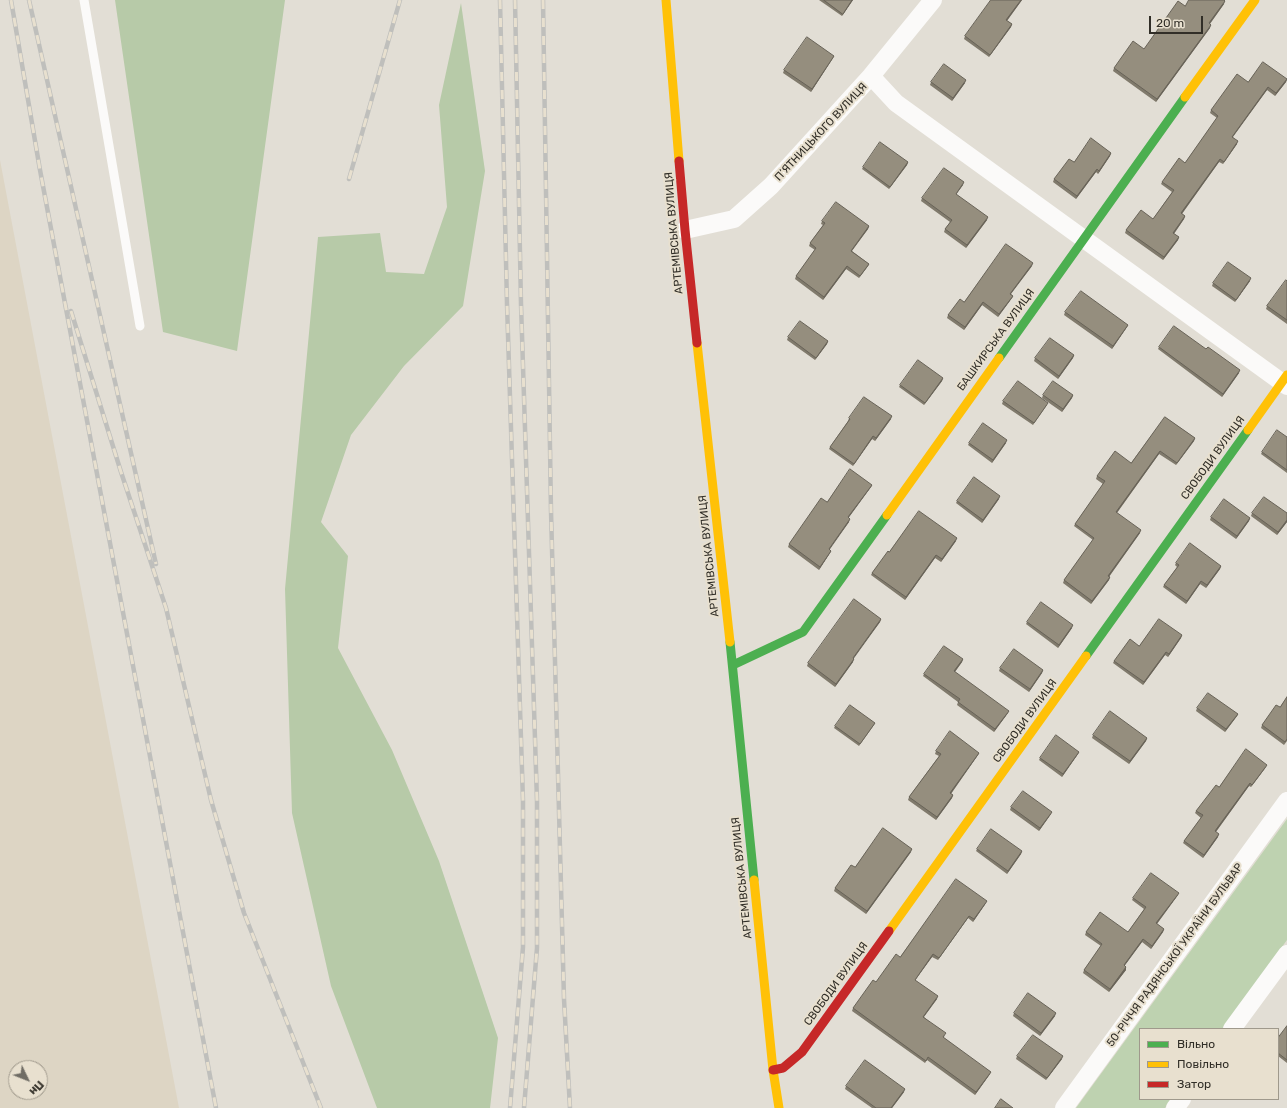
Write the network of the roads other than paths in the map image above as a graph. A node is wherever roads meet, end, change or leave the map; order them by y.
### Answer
1 (84, 0) edge
2 (666, 0) edge
3 (933, 0) edge
4 (1256, 0) edge
5 (872, 76) junction
6 (685, 230) junction
7 (1084, 238) junction
8 (140, 326) dead end
9 (1285, 381) edge
10 (732, 665) junction
11 (1287, 802) edge
12 (1287, 954) edge
13 (1233, 1028) edge
14 (773, 1070) junction
15 (779, 1108) edge
16 (1064, 1108) edge

1 - 8 lane
2 - 6 street, АРТЕМІВСЬКА ВУЛИЦЯ
3 - 5 street, П’ЯТНИЦЬКОГО ВУЛИЦЯ
4 - 7 street, БАШКИРСЬКА ВУЛИЦЯ
5 - 6 street, П’ЯТНИЦЬКОГО ВУЛИЦЯ
5 - 7 street
6 - 10 street, АРТЕМІВСЬКА ВУЛИЦЯ
7 - 9 street
7 - 10 street, БАШКИРСЬКА ВУЛИЦЯ
9 - 14 street, СВОБОДИ ВУЛИЦЯ
10 - 14 street, АРТЕМІВСЬКА ВУЛИЦЯ
11 - 16 street, 50-РІЧЧЯ РАДЯНСЬКОЇ УКРАЇНИ БУЛЬВАР
12 - 13 street
14 - 15 street, АРТЕМІВСЬКА ВУЛИЦЯ

